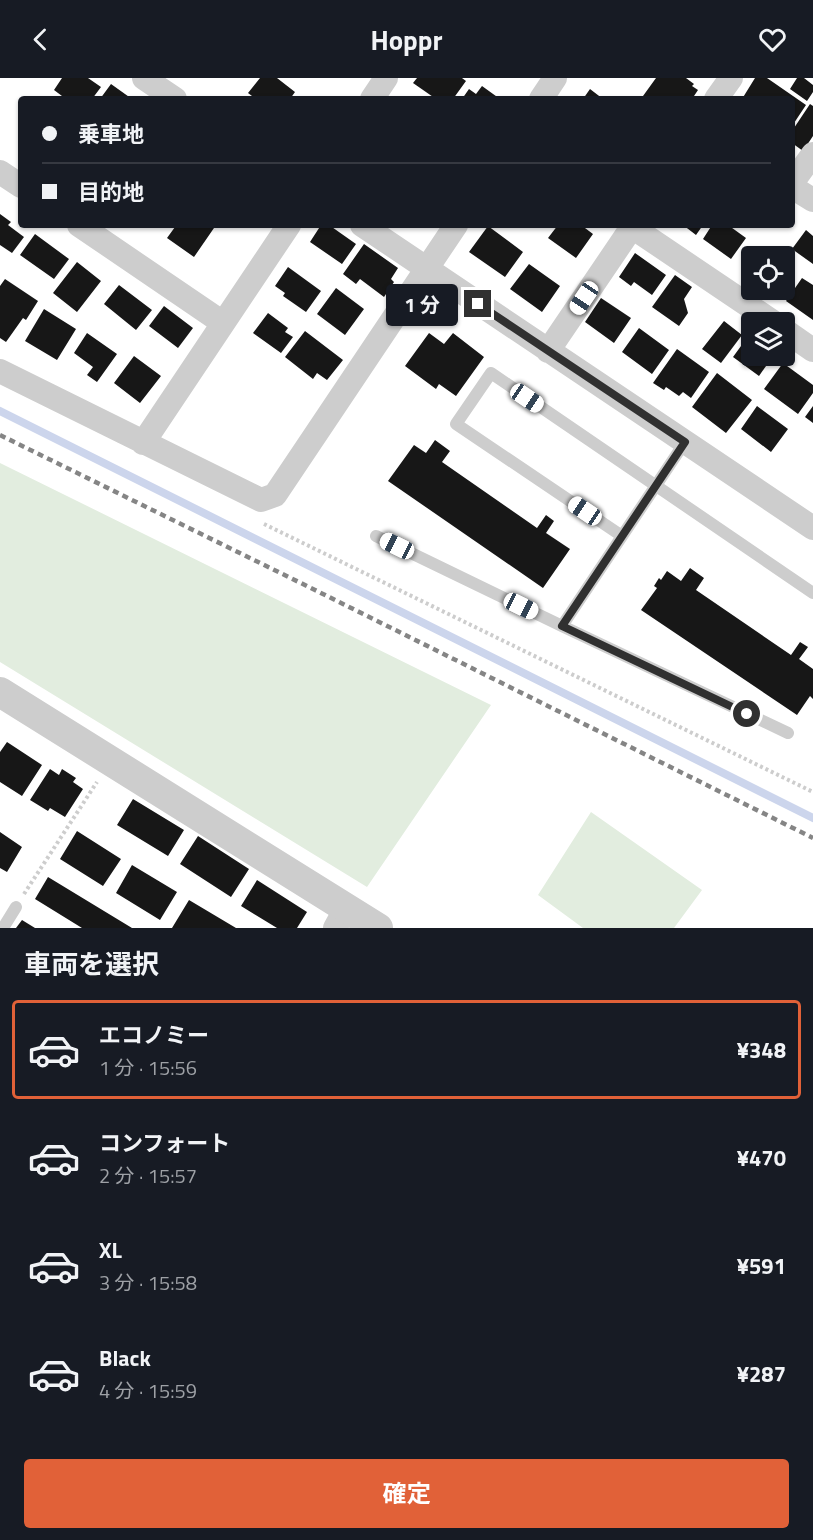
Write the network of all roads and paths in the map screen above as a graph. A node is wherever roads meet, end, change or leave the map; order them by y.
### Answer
1 (144, 78) edge
2 (386, 78) edge
3 (555, 78) edge
4 (731, 78) edge
5 (171, 96) edge
6 (374, 96) edge
7 (543, 96) edge
8 (718, 96) edge
9 (813, 154) edge
10 (0, 172) edge
11 (795, 181) edge
12 (18, 184) edge
13 (795, 187) edge
14 (813, 200) edge
15 (83, 228) edge
16 (287, 228) edge
17 (366, 228) edge
18 (454, 228) edge
19 (631, 228) edge
20 (635, 228) edge
21 (426, 269) junction
22 (758, 312) edge
23 (223, 323) junction
24 (795, 338) edge
25 (813, 350) edge
26 (548, 351) junction
27 (0, 371) edge
28 (143, 442) junction
29 (685, 442) junction
30 (655, 486) junction
31 (262, 523) dead end
32 (813, 528) edge
33 (376, 536) dead end
34 (622, 536) junction
35 (813, 593) edge
36 (562, 626) junction
37 (0, 692) edge
38 (788, 733) dead end
39 (110, 761) junction
40 (813, 792) edge
41 (16, 907) joint
42 (340, 918) edge
43 (3, 924) edge
44 (378, 928) edge

1 - 5 street
2 - 6 street
3 - 7 street
4 - 8 street
9 - 11 street
10 - 12 street
13 - 14 street
15 - 23 street
16 - 23 street
17 - 21 street
18 - 21 street
19 - 26 street
20 - 22 street
21 - 26 street
21 - 28 street
23 - 28 street
24 - 25 street
26 - 29 street
27 - 28 street
29 - 30 lane
29 - 32 street
30 - 34 lane
30 - 34 lane
30 - 35 lane
31 - 40 path
33 - 36 lane
34 - 36 lane
36 - 38 lane
37 - 39 street
39 - 41 path
39 - 42 street
41 - 43 lane
42 - 44 street

